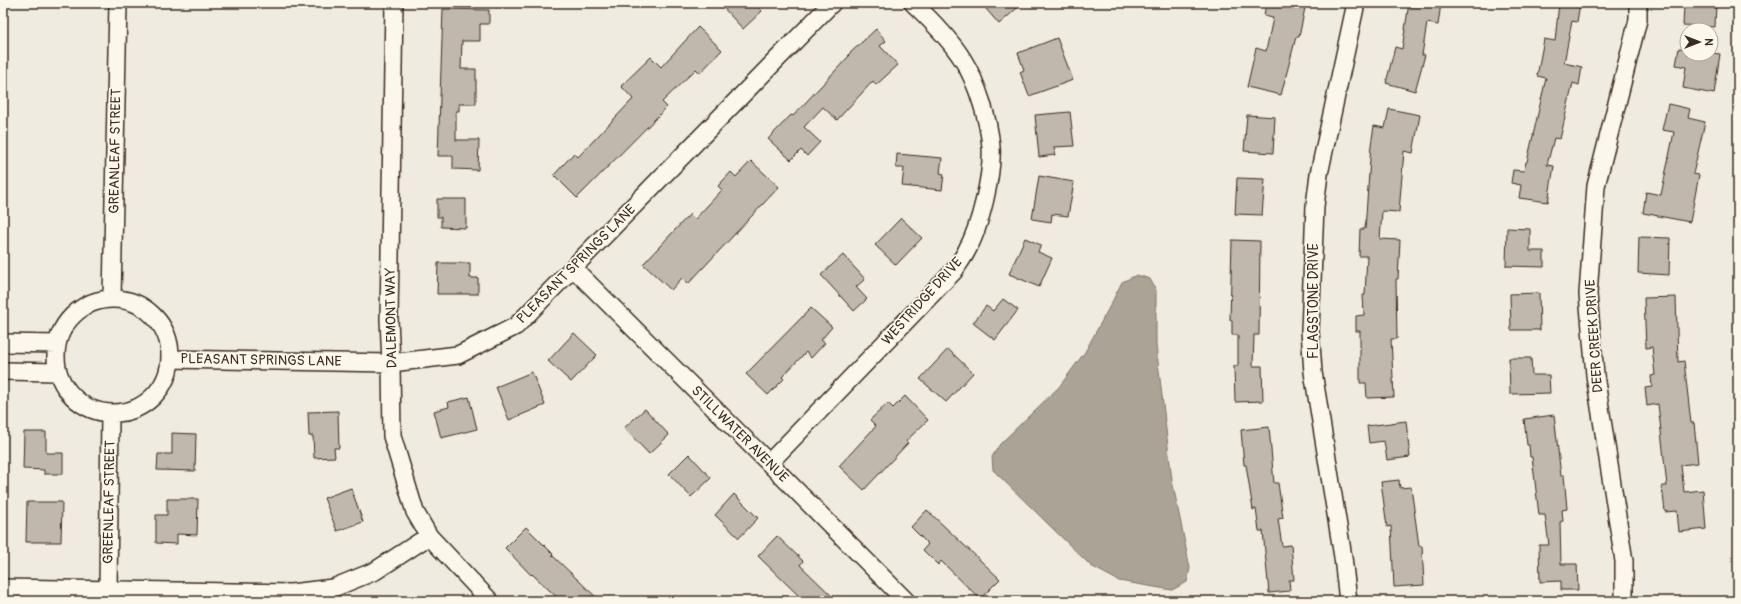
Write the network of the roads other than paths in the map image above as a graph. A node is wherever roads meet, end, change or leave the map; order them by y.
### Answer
1 (118, 3) edge
2 (394, 3) edge
3 (832, 3) edge
4 (913, 3) edge
5 (1356, 3) edge
6 (1638, 3) edge
7 (573, 268) junction
8 (112, 298) junction
9 (3, 343) edge
10 (57, 344) junction
11 (171, 359) junction
12 (391, 363) junction
13 (3, 371) edge
14 (58, 372) junction
15 (110, 414) junction
16 (769, 463) junction
17 (429, 536) junction
18 (3, 588) edge
19 (108, 590) junction
20 (490, 601) edge
21 (906, 601) edge
22 (1348, 601) edge
23 (1624, 601) edge

1 - 8 street, GREANLEAF STREET
2 - 12 street, DALEMONT WAY
3 - 7 street, PLEASANT SPRINGS LANE
4 - 16 street, WESTRIDGE DRIVE
5 - 22 street, FLAGSTONE DRIVE
6 - 23 street, DEER CREEK DRIVE
7 - 12 street, PLEASANT SPRINGS LANE
7 - 16 street, STILLWATER AVENUE
8 - 10 street, PLEASANT SPRINGS LANE
8 - 11 street, PLEASANT SPRINGS LANE
9 - 10 street
10 - 14 street, PLEASANT SPRINGS LANE
11 - 12 street, PLEASANT SPRINGS LANE
11 - 15 street, PLEASANT SPRINGS LANE
12 - 17 street, DALEMONT WAY
13 - 14 street
14 - 15 street, PLEASANT SPRINGS LANE
15 - 19 street, GREENLEAF STREET
16 - 21 street, STILLWATER AVENUE
17 - 19 street
17 - 20 street, DALEMONT WAY
18 - 19 street

